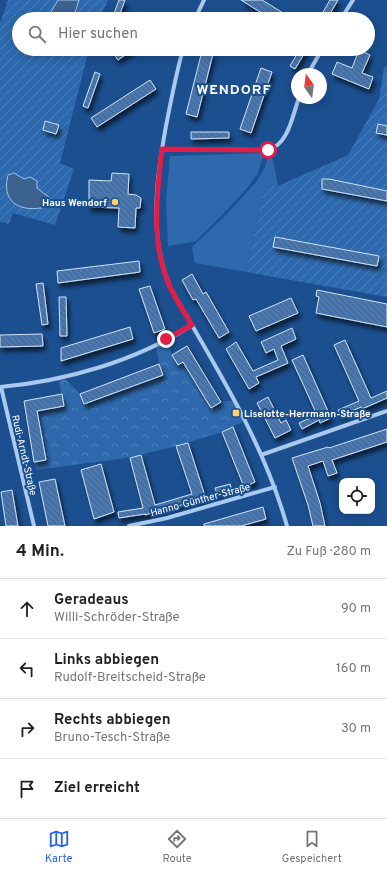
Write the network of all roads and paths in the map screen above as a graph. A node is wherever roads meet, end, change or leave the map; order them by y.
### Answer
1 (204, 0) edge
2 (353, 0) edge
3 (198, 12) edge
4 (345, 12) edge
5 (181, 56) edge
6 (318, 56) edge
7 (311, 68) edge
8 (297, 104) edge
9 (162, 149) junction
10 (192, 325) junction
11 (1, 387) edge
12 (387, 411) edge
13 (261, 455) junction
14 (275, 487) junction
15 (34, 526) edge
16 (129, 526) edge
17 (287, 526) edge

1 - 3 street
2 - 4 street
5 - 9 street
6 - 7 street
8 - 9 street
9 - 10 street
10 - 11 street
10 - 13 street
11 - 15 street, Rudi-Arndt-Straße
12 - 13 street
13 - 14 street
14 - 16 street, Hanno-Günther-Straße
14 - 17 street

